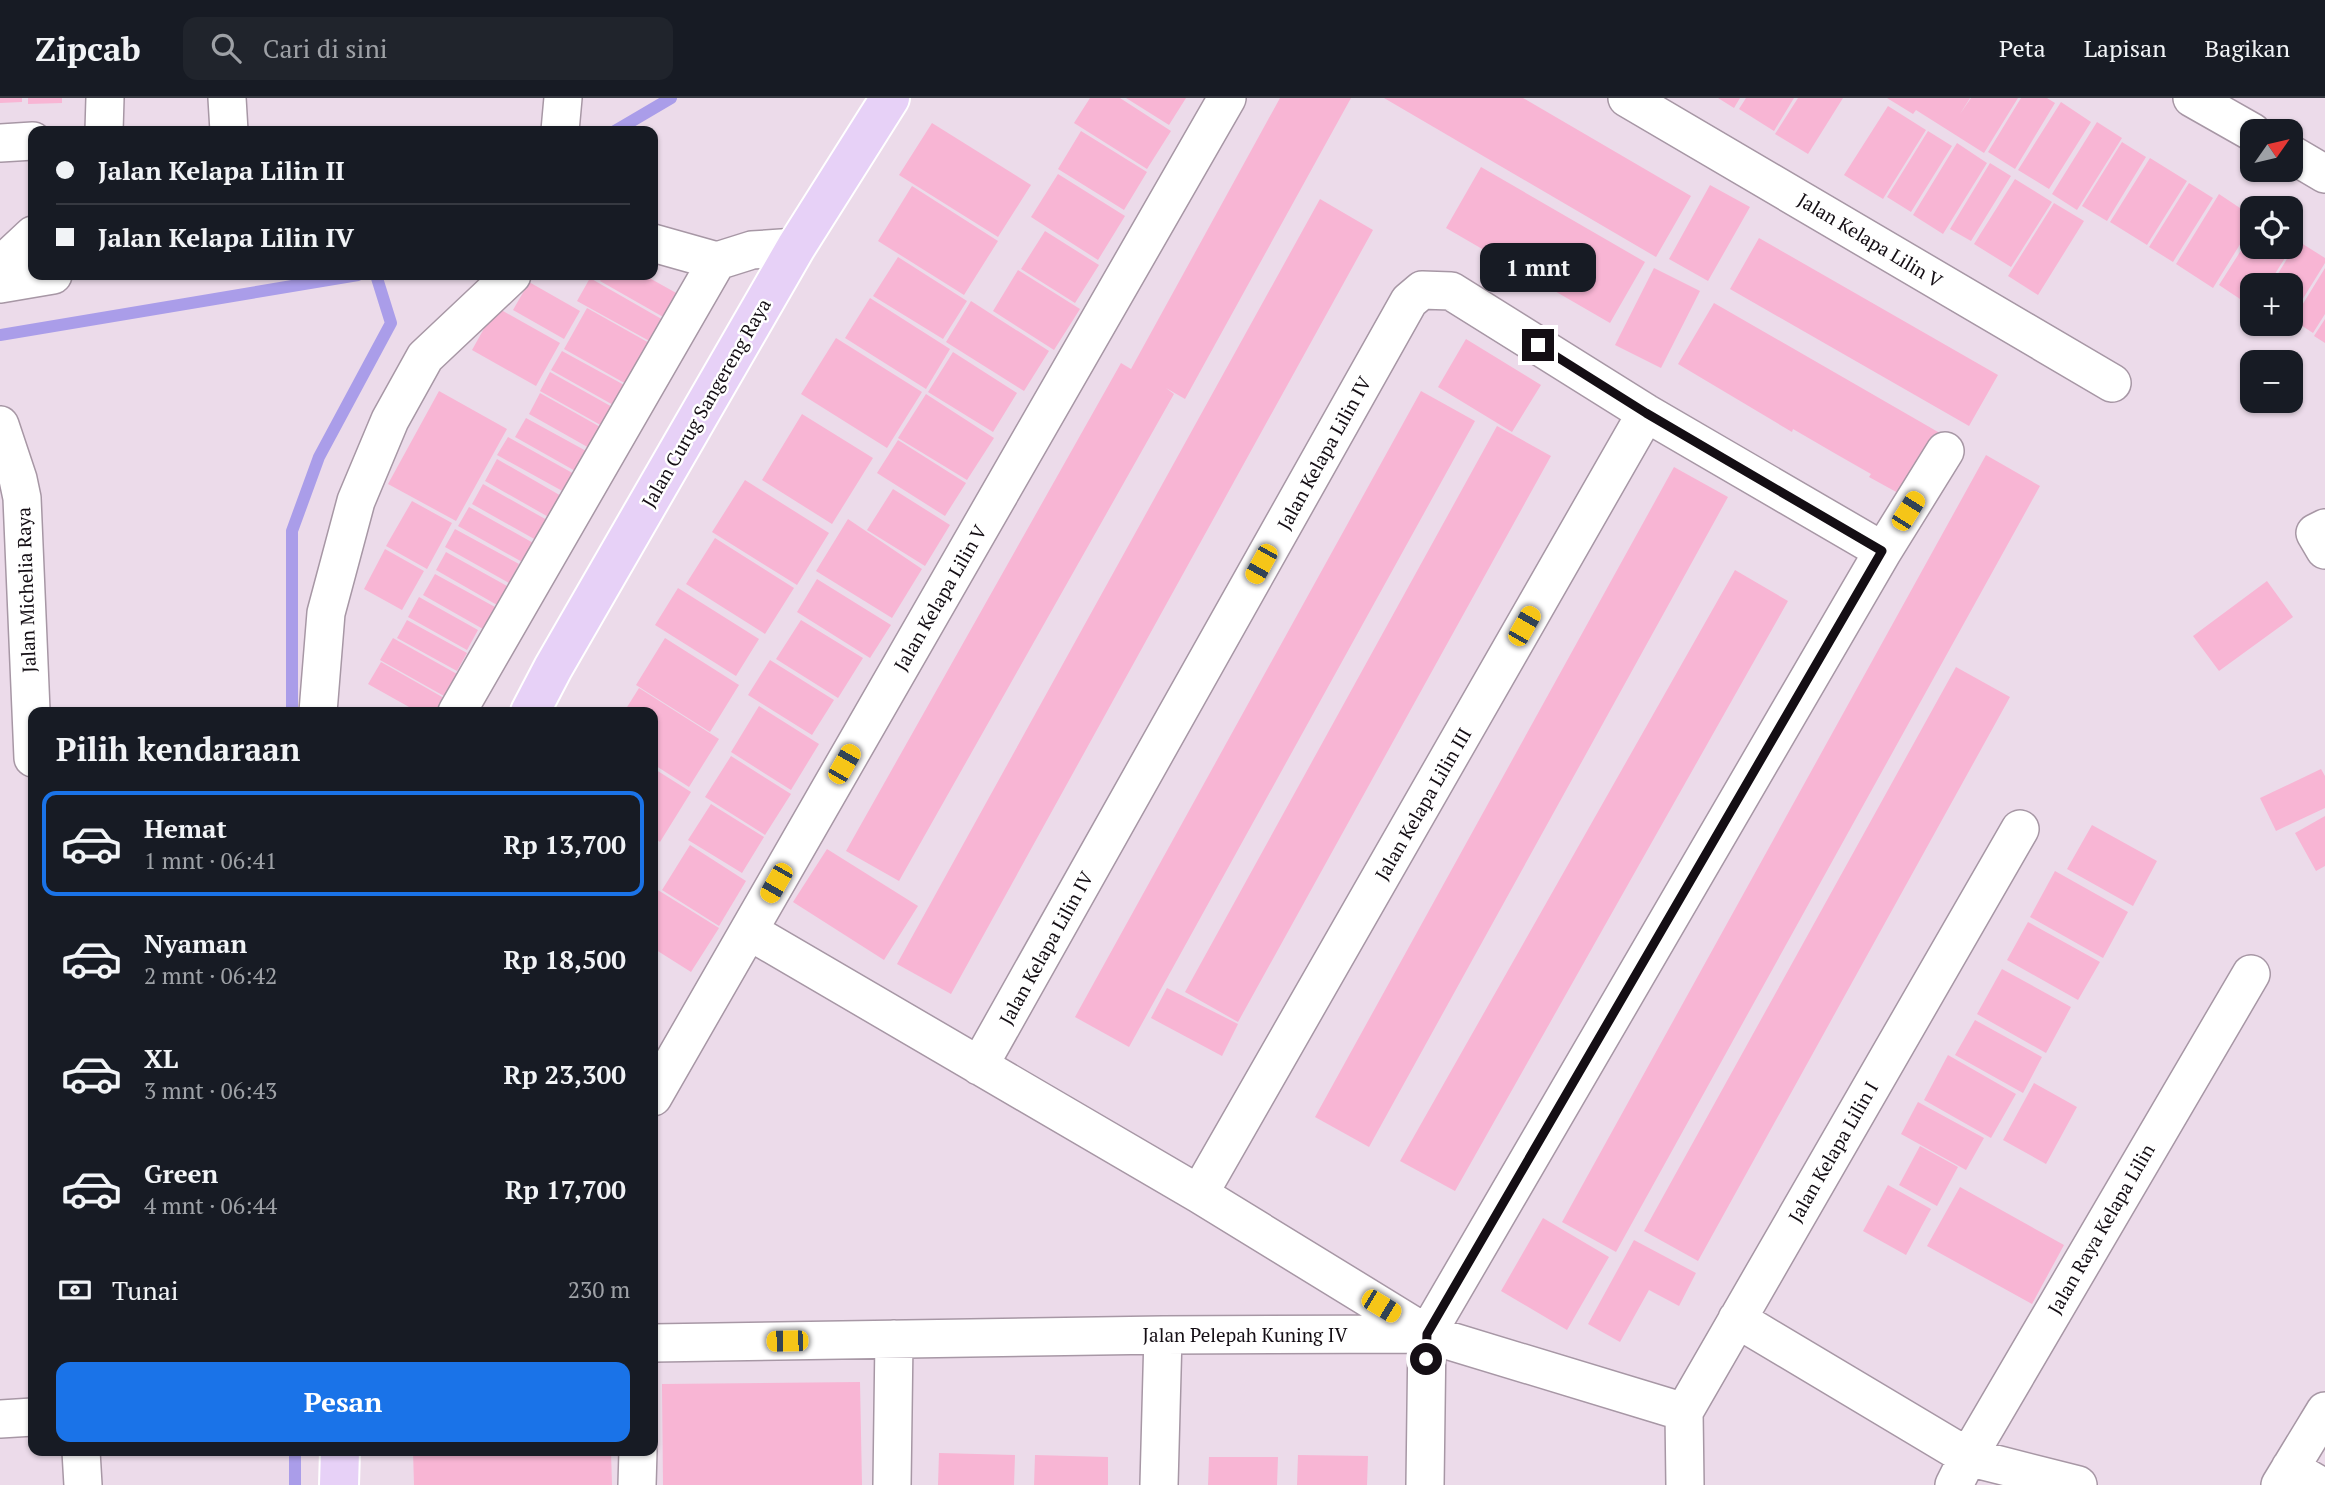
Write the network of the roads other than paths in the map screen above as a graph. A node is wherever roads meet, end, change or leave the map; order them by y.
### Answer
1 (105, 98) edge
2 (228, 98) edge
3 (563, 98) edge
4 (890, 98) edge
5 (1227, 98) edge
6 (1627, 98) edge
7 (2192, 98) edge
8 (2240, 125) edge
9 (104, 126) edge
10 (229, 126) edge
11 (560, 126) edge
12 (28, 141) edge
13 (0, 143) edge
14 (2303, 161) edge
15 (2325, 174) edge
16 (28, 240) edge
17 (658, 244) edge
18 (796, 247) junction
19 (717, 261) junction
20 (0, 266) edge
21 (28, 279) edge
22 (507, 280) edge
23 (0, 284) edge
24 (2112, 383) dead end
25 (1646, 413) junction
26 (0, 425) edge
27 (1945, 451) dead end
28 (2325, 528) edge
29 (2325, 550) edge
30 (1882, 551) junction
31 (31, 707) edge
32 (318, 707) edge
33 (460, 707) edge
34 (533, 707) edge
35 (2020, 829) dead end
36 (749, 931) junction
37 (2251, 974) dead end
38 (979, 1066) junction
39 (658, 1088) edge
40 (1199, 1195) junction
41 (1737, 1319) junction
42 (1427, 1334) junction
43 (1163, 1335) junction
44 (894, 1339) junction
45 (658, 1343) edge
46 (2325, 1411) edge
47 (1684, 1412) junction
48 (28, 1417) edge
49 (0, 1419) edge
50 (81, 1456) edge
51 (340, 1456) edge
52 (638, 1456) edge
53 (1961, 1471) edge
54 (2296, 1479) edge
55 (83, 1485) edge
56 (339, 1485) edge
57 (637, 1485) edge
58 (892, 1485) edge
59 (1159, 1485) edge
60 (1425, 1485) edge
61 (1685, 1485) edge
62 (2078, 1485) edge

1 - 9 street
2 - 10 street
3 - 11 street
4 - 18 main road, Jalan Curug Sangereng Raya
5 - 36 street, Jalan Kelapa Lilin V
6 - 24 street, Jalan Kelapa Lilin V
7 - 8 street
12 - 13 street
14 - 15 street
16 - 20 street
17 - 19 street
18 - 19 street
18 - 34 main road, Jalan Curug Sangereng Raya
19 - 33 street
21 - 23 street
22 - 32 street
25 - 30 street, Jalan Kelapa Lilin IV
25 - 38 street, Jalan Kelapa Lilin IV
25 - 40 street, Jalan Kelapa Lilin III
26 - 31 street, Jalan Michelia Raya
27 - 30 street
28 - 29 street
30 - 42 street
35 - 41 street, Jalan Kelapa Lilin I
36 - 38 street
36 - 39 street, Jalan Kelapa Lilin V
37 - 53 street, Jalan Raya Kelapa Lilin
38 - 40 street
40 - 42 street
41 - 47 street, Jalan Kelapa Lilin I
41 - 53 street
42 - 43 street, Jalan Pelepah Kuning IV
42 - 47 street
42 - 60 street
43 - 44 street, Jalan Pelepah Kuning IV
43 - 59 street
44 - 45 street, Jalan Pelepah Kuning IV
44 - 58 street
46 - 54 street
47 - 61 street
48 - 49 street
50 - 55 street
51 - 56 main road
52 - 57 street
53 - 62 street

